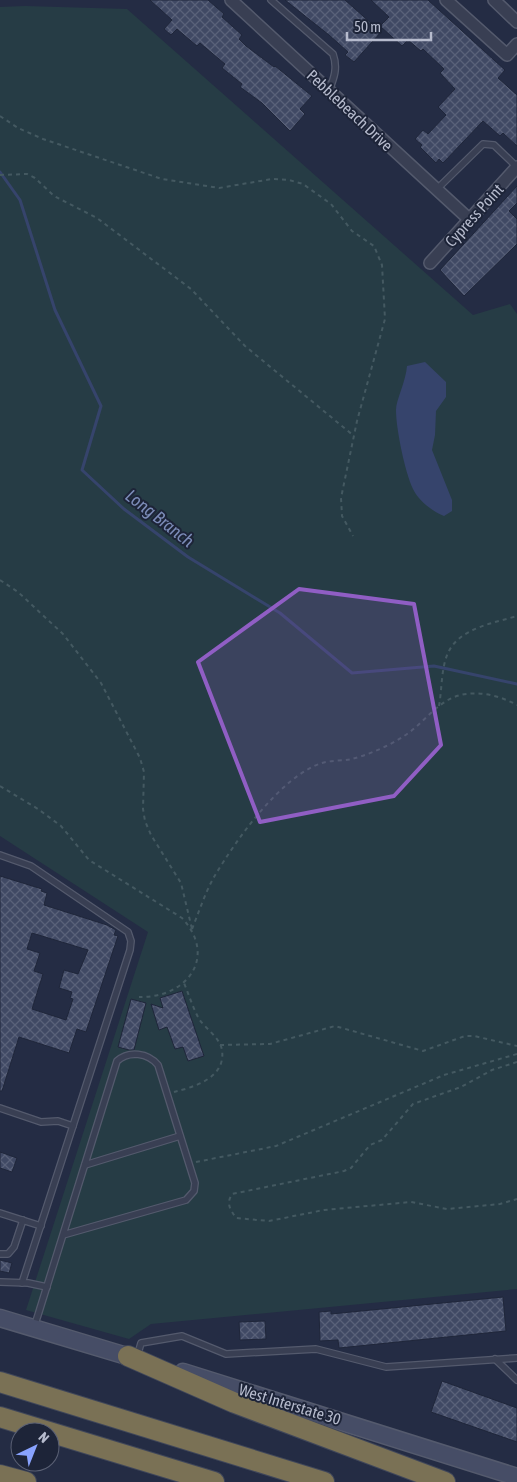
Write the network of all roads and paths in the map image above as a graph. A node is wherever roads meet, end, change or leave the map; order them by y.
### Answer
1 (231, 0) edge
2 (271, 0) edge
3 (446, 0) edge
4 (494, 0) edge
5 (517, 22) edge
6 (517, 44) edge
7 (329, 91) junction
8 (0, 116) edge
9 (517, 167) edge
10 (0, 175) edge
11 (437, 189) junction
12 (470, 220) junction
13 (430, 263) dead end
14 (354, 436) junction
15 (353, 536) dead end
16 (0, 580) edge
17 (517, 616) edge
18 (517, 705) edge
19 (439, 707) junction
20 (0, 786) edge
21 (0, 855) edge
22 (192, 929) junction
23 (184, 982) junction
24 (139, 997) dead end
25 (220, 1046) junction
26 (517, 1046) edge
27 (517, 1054) edge
28 (517, 1062) edge
29 (167, 1093) junction
30 (0, 1108) edge
31 (73, 1126) junction
32 (180, 1136) junction
33 (189, 1163) junction
34 (84, 1165) junction
35 (517, 1199) edge
36 (0, 1213) edge
37 (23, 1220) junction
38 (41, 1226) junction
39 (63, 1235) junction
40 (0, 1254) edge
41 (0, 1282) edge
42 (22, 1283) junction
43 (47, 1287) junction
44 (0, 1318) edge
45 (34, 1328) junction
46 (132, 1357) junction
47 (517, 1358) edge
48 (495, 1359) junction
49 (517, 1380) edge
50 (0, 1382) edge
51 (0, 1417) edge
52 (0, 1475) edge
53 (517, 1477) edge
54 (26, 1482) edge
55 (214, 1482) edge
56 (324, 1482) edge
57 (445, 1482) edge

1 - 7 street, Pebblebeach Drive
2 - 7 lane
3 - 6 street
4 - 5 street
7 - 11 street, Pebblebeach Drive
8 - 14 path
9 - 11 lane
9 - 12 street, Cypress Point
10 - 14 path
11 - 12 street, Pebblebeach Drive
12 - 13 street, Cypress Point
14 - 15 path
16 - 22 path
17 - 19 path
18 - 19 path
19 - 22 path
20 - 22 path
21 - 31 lane
22 - 23 path
23 - 24 path
23 - 25 path
25 - 26 path
25 - 29 path
27 - 33 path
28 - 35 path
29 - 32 lane
29 - 34 lane
30 - 31 lane
31 - 38 lane
32 - 33 lane
32 - 34 lane
33 - 39 lane
34 - 39 lane
36 - 37 lane
37 - 38 lane
37 - 40 lane
38 - 42 lane
39 - 43 lane
41 - 42 lane
42 - 43 lane
43 - 45 lane
44 - 45 main road, West Interstate 30
45 - 46 main road, West Interstate 30
46 - 48 lane
46 - 53 main road, West Interstate 30
46 - 57 highway
47 - 48 lane
48 - 49 lane
50 - 56 highway
51 - 55 highway
52 - 54 highway

